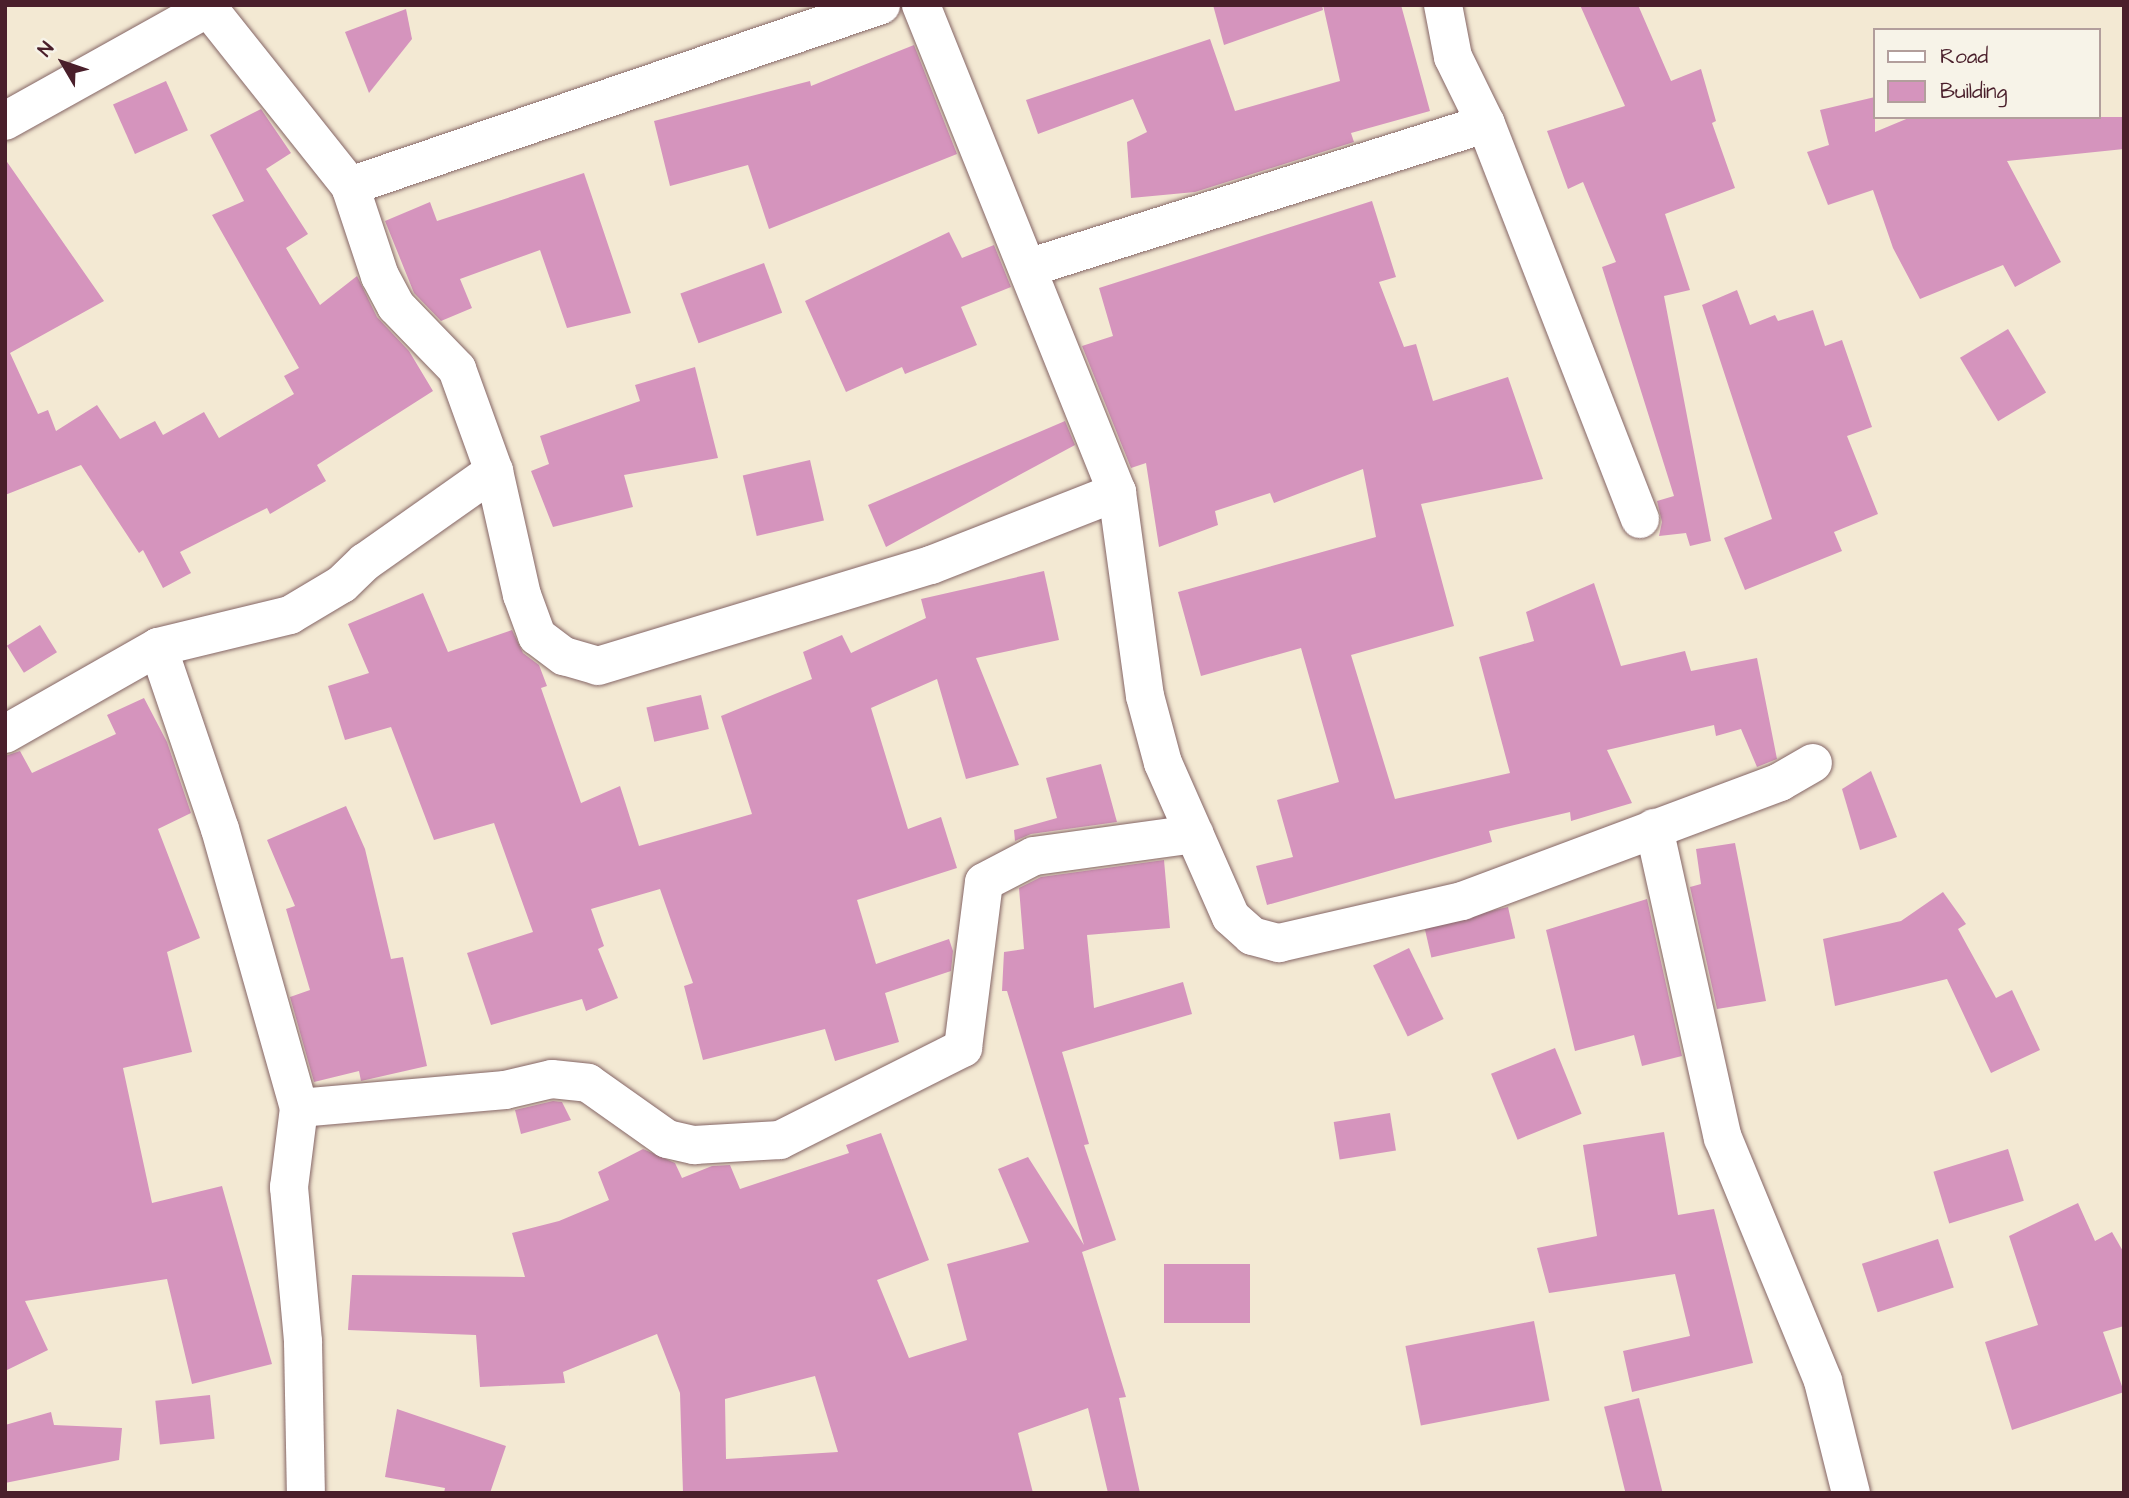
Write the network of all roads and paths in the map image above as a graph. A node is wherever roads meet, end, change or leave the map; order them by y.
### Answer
1 (881, 5) edge
2 (921, 5) edge
3 (1443, 5) edge
4 (207, 7) edge
5 (5, 121) edge
6 (1486, 124) junction
7 (350, 186) junction
8 (1028, 268) junction
9 (494, 471) junction
10 (1117, 492) junction
11 (1640, 519) dead end
12 (158, 646) junction
13 (5, 734) edge
14 (1812, 763) dead end
15 (1654, 828) junction
16 (1194, 834) junction
17 (299, 1108) junction
18 (306, 1493) edge
19 (1851, 1493) edge

1 - 7 street
2 - 8 street
3 - 6 street
4 - 5 street
4 - 7 street
6 - 8 street
6 - 11 street
7 - 9 street
8 - 10 street
9 - 10 street
9 - 12 street
10 - 16 street
12 - 13 street
12 - 17 street
14 - 15 street
15 - 16 street
15 - 19 street
16 - 17 street
17 - 18 street

